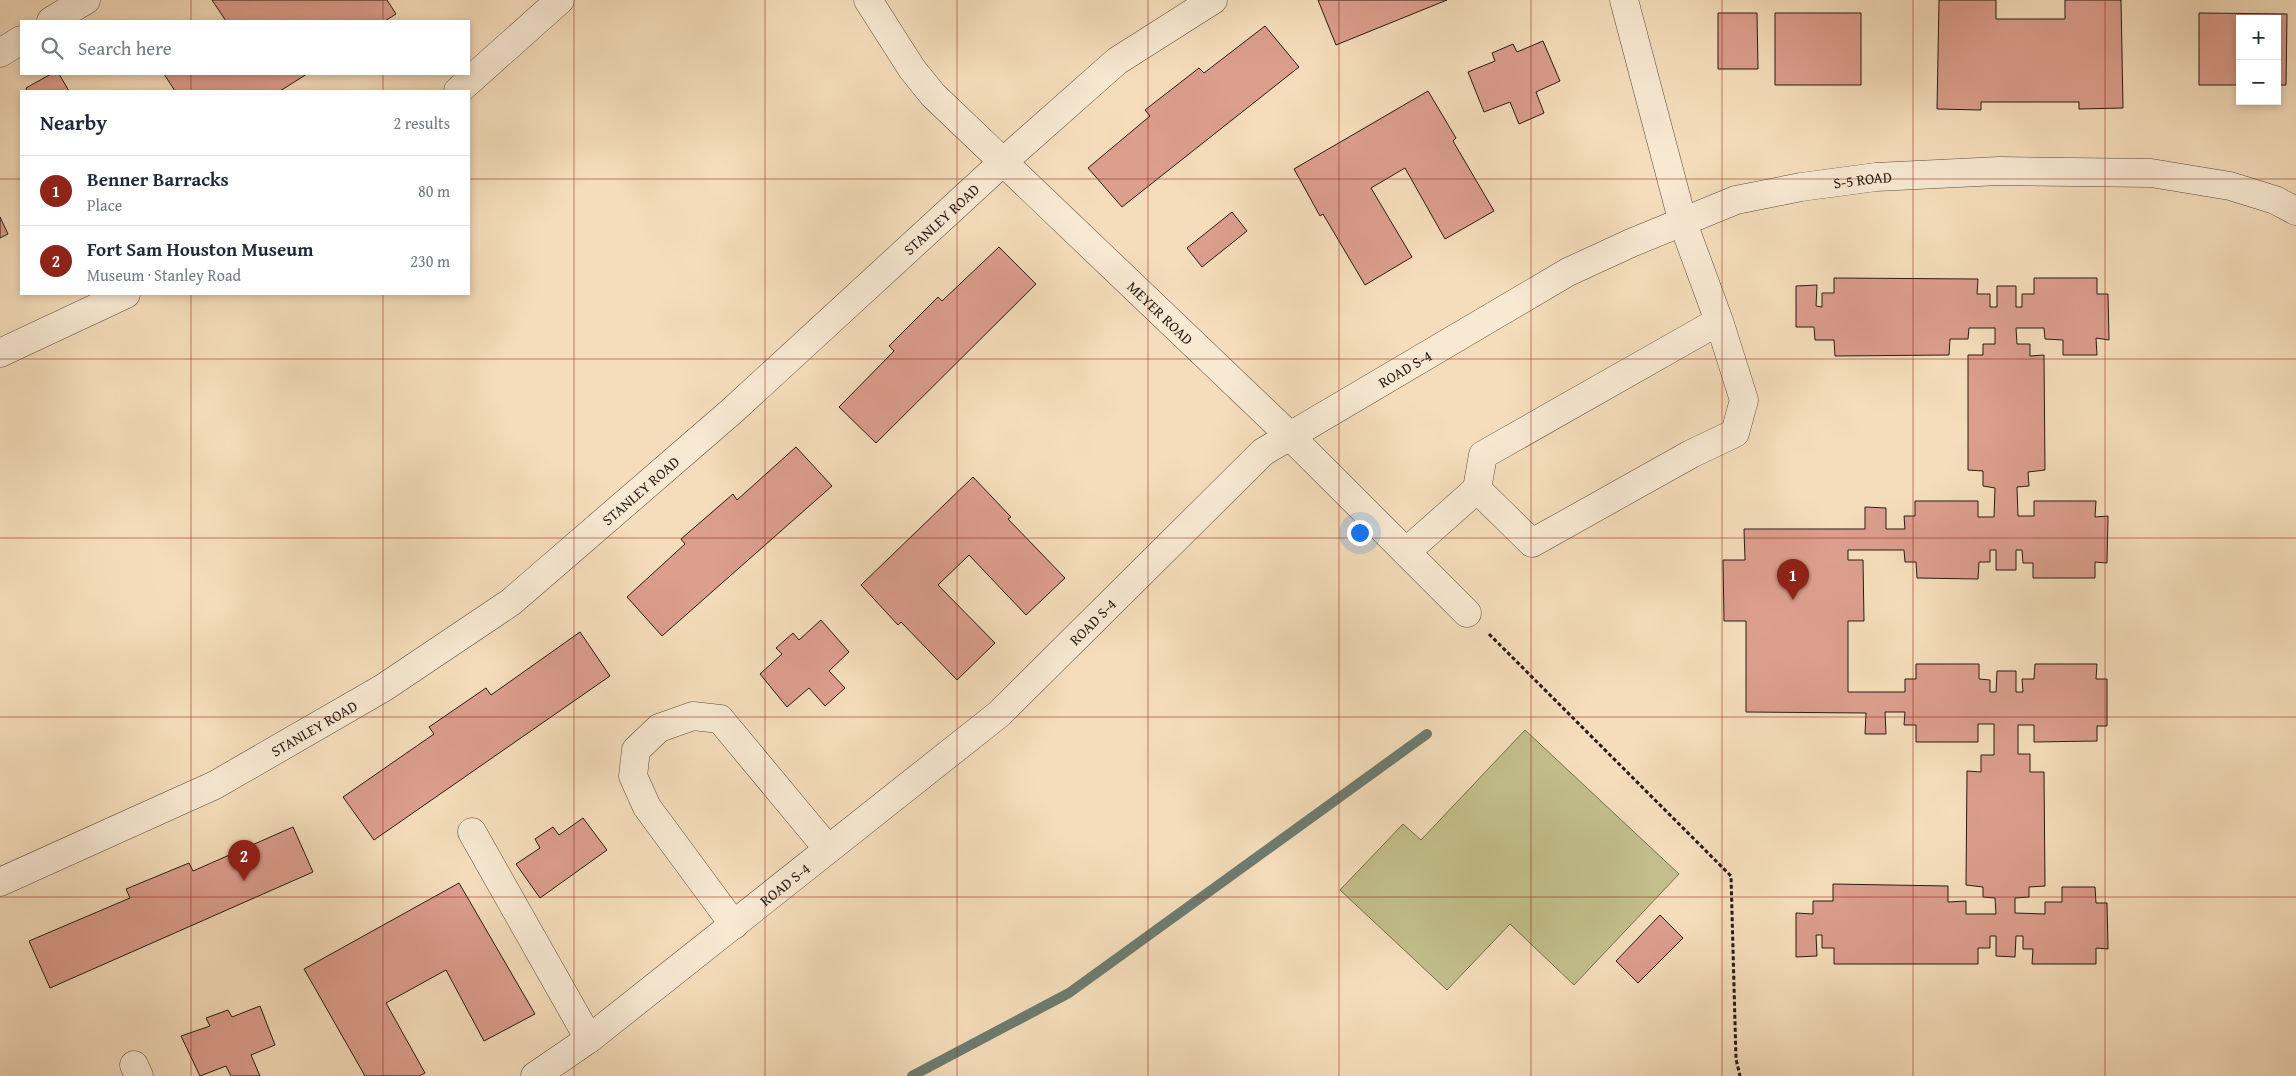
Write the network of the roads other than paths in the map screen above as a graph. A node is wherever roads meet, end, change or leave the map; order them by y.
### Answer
1 (86, 0) edge
2 (560, 0) edge
3 (868, 0) edge
4 (1213, 0) edge
5 (1624, 0) edge
6 (53, 20) edge
7 (20, 41) edge
8 (0, 53) edge
9 (459, 90) edge
10 (1004, 161) junction
11 (2286, 206) edge
12 (1683, 223) junction
13 (124, 295) edge
14 (1719, 321) junction
15 (0, 352) edge
16 (1289, 435) junction
17 (1477, 489) junction
18 (1406, 552) junction
19 (1468, 613) road end
20 (472, 832) dead end
21 (828, 849) junction
22 (0, 882) edge
23 (734, 925) junction
24 (590, 1039) junction
25 (535, 1076) edge

1 - 6 street
2 - 9 street
3 - 10 street, MEYER ROAD
4 - 10 street, STANLEY ROAD
5 - 12 street
7 - 8 street
10 - 16 street, MEYER ROAD
10 - 22 street, STANLEY ROAD
11 - 12 street, S-5 ROAD
12 - 14 street
12 - 16 street, ROAD S-4
13 - 15 street
14 - 17 street
14 - 17 street
16 - 18 street, MEYER ROAD
16 - 21 street, ROAD S-4
17 - 18 street
18 - 19 street, MEYER ROAD
20 - 24 street
21 - 23 street, ROAD S-4
21 - 23 street
23 - 24 street, ROAD S-4
24 - 25 street, ROAD S-4

